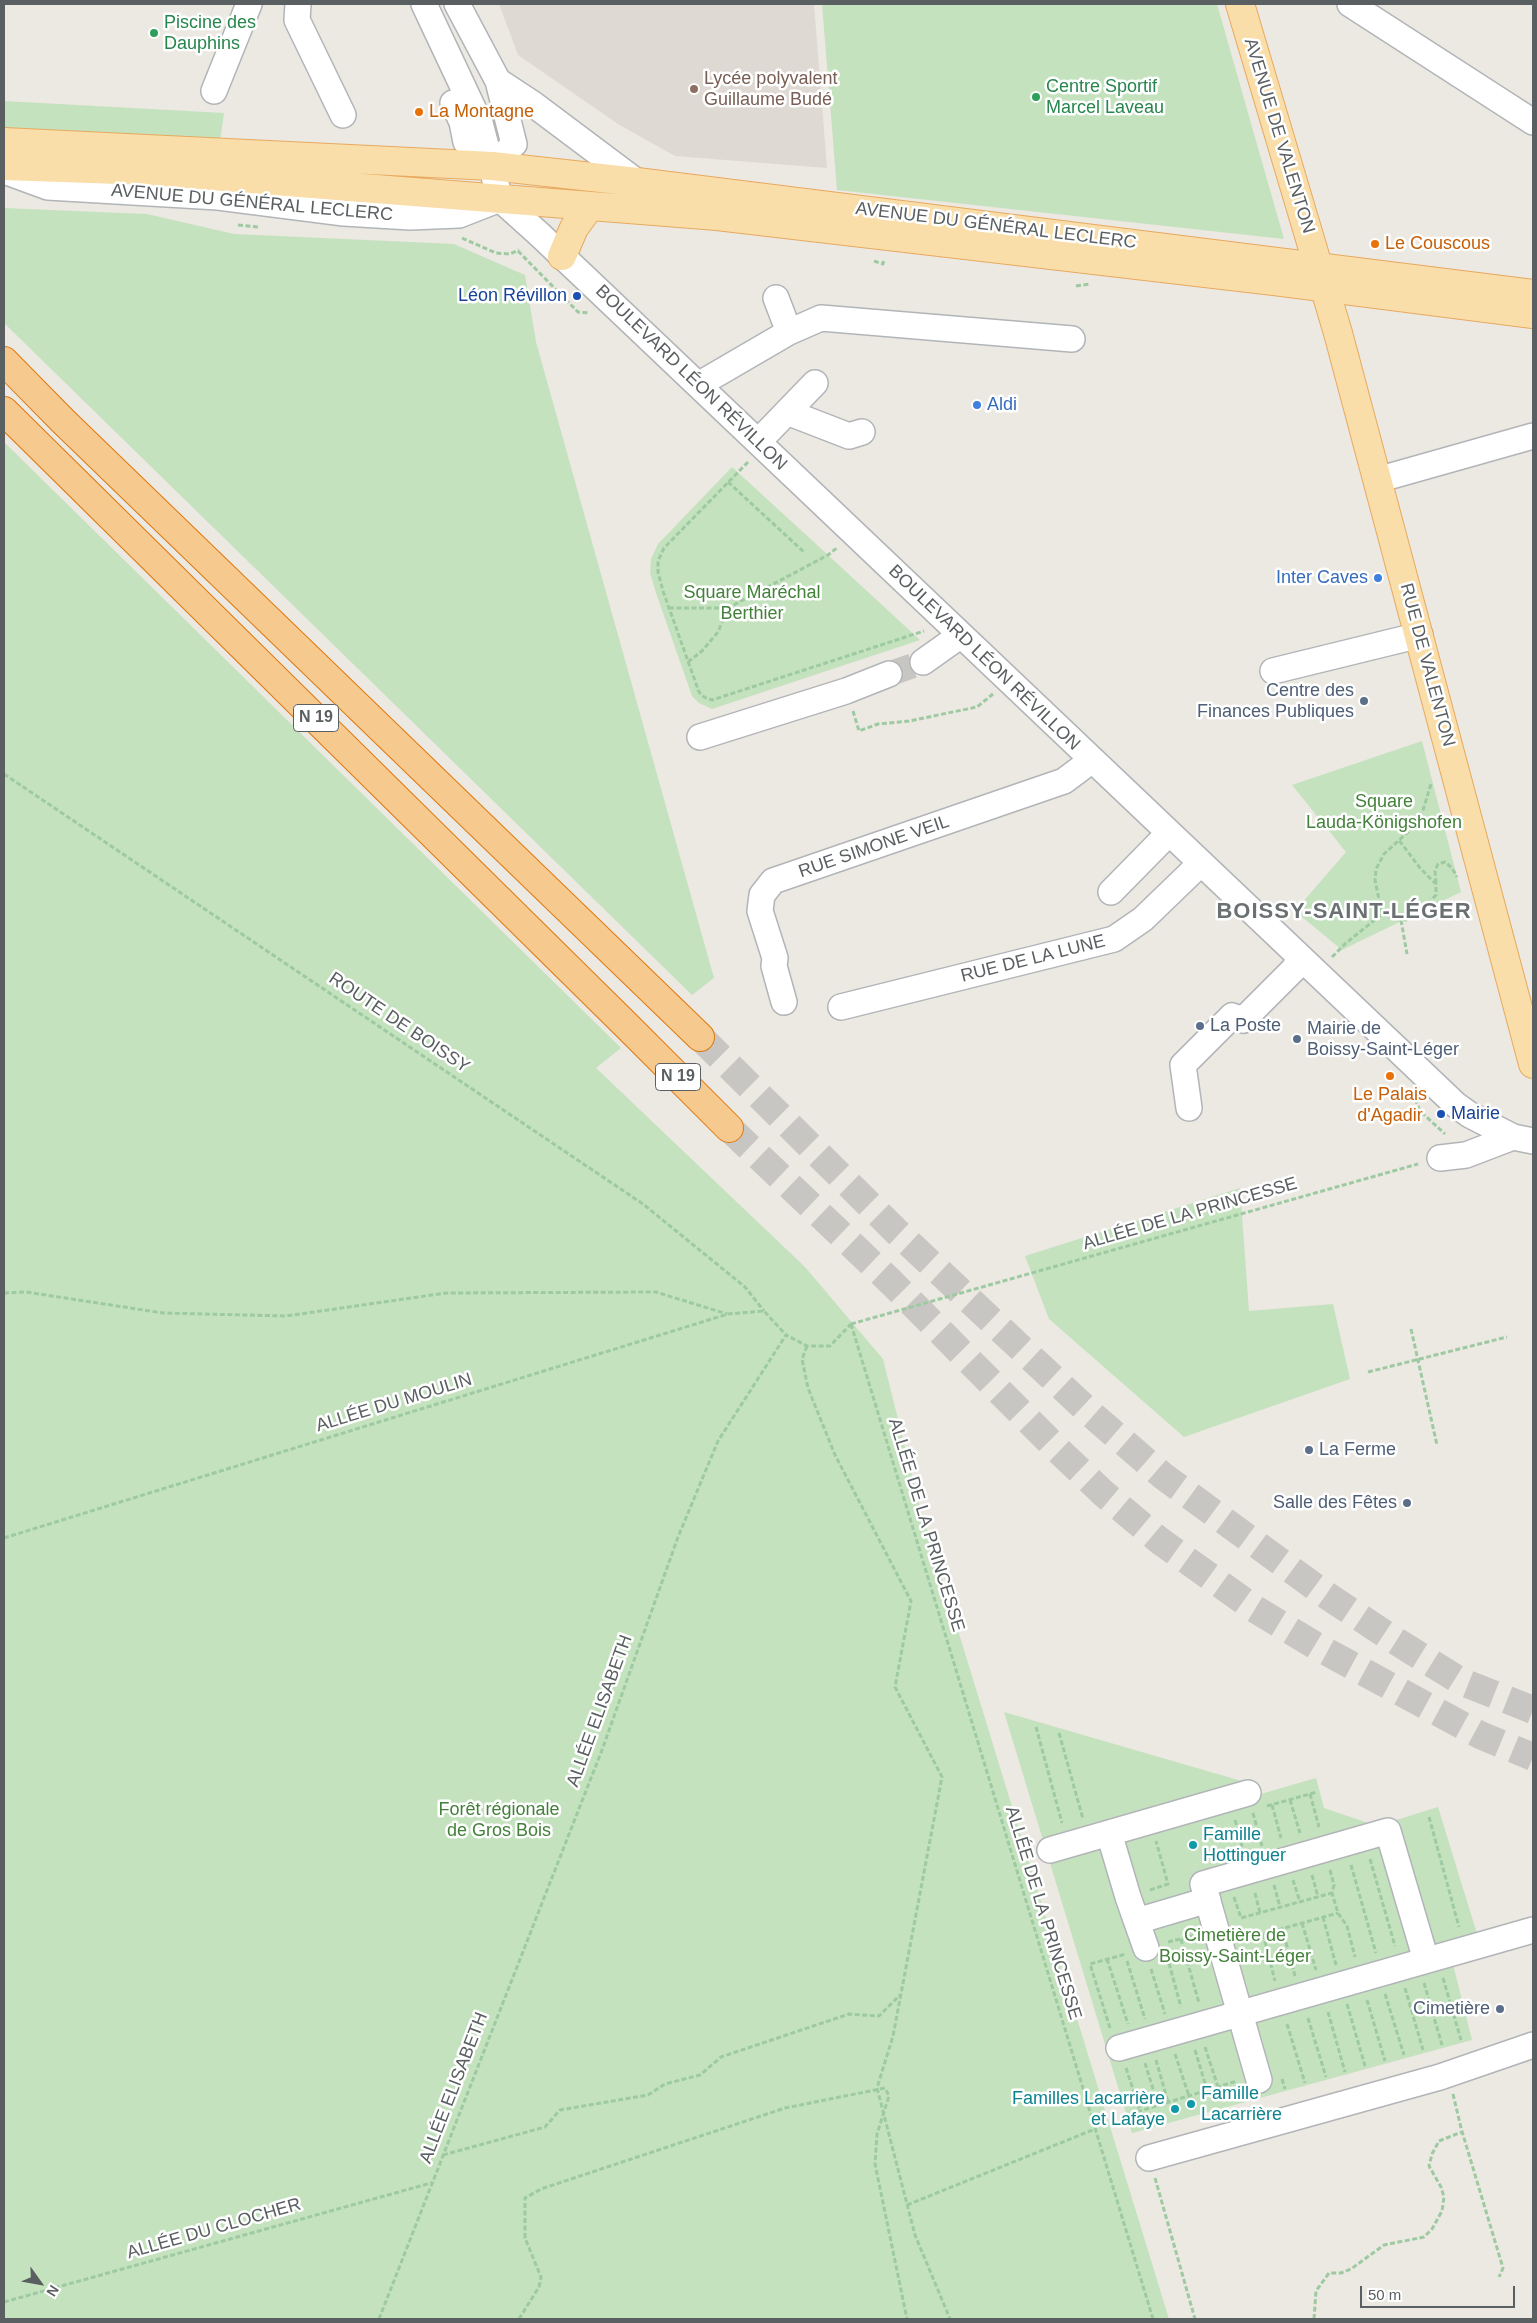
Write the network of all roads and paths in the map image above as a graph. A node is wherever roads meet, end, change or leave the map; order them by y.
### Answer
1 (249, 4) edge
2 (298, 4) edge
3 (406, 4) edge
4 (424, 4) edge
5 (457, 4) edge
6 (1240, 4) edge
7 (1350, 4) edge
8 (498, 81) junction
9 (214, 91) dead end
10 (343, 115) dead end
11 (1533, 122) edge
12 (4, 142) edge
13 (466, 142) junction
14 (448, 164) junction
15 (4, 166) edge
16 (492, 166) junction
17 (4, 171) edge
18 (637, 182) junction
19 (500, 199) junction
20 (590, 206) junction
21 (562, 256) junction
22 (1322, 278) junction
23 (1533, 294) edge
24 (776, 298) dead end
25 (1533, 314) edge
26 (789, 332) junction
27 (1072, 339) dead end
28 (4, 361) edge
29 (815, 384) dead end
30 (698, 385) junction
31 (4, 411) edge
32 (787, 412) junction
33 (862, 432) dead end
34 (1533, 436) edge
35 (760, 444) junction
36 (1378, 480) junction
37 (728, 482) junction
38 (854, 533) junction
39 (805, 553) dead end
40 (669, 608) junction
41 (728, 608) junction
42 (954, 629) junction
43 (1420, 635) junction
44 (688, 662) junction
45 (923, 662) tunnel mouth
46 (1273, 671) dead end
47 (889, 674) tunnel mouth
48 (1008, 680) junction
49 (846, 691) junction
50 (700, 737) dead end
51 (1092, 760) junction
52 (4, 774) edge
53 (1430, 784) dead end
54 (1168, 834) junction
55 (1399, 840) junction
56 (1200, 864) junction
57 (1111, 892) dead end
58 (1382, 914) junction
59 (1401, 920) junction
60 (1407, 954) dead end
61 (1309, 966) junction
62 (784, 1002) dead end
63 (841, 1007) dead end
64 (700, 1038) tunnel mouth
65 (1533, 1064) edge
66 (1188, 1108) dead end
67 (729, 1128) tunnel mouth
68 (1523, 1139) edge
69 (1440, 1158) joint
70 (4, 1293) edge
71 (764, 1311) junction
72 (728, 1314) junction
73 (851, 1324) junction
74 (1411, 1329) dead end
75 (786, 1334) junction
76 (1507, 1337) dead end
77 (807, 1346) junction
78 (1418, 1359) junction
79 (1368, 1372) dead end
80 (1437, 1444) dead end
81 (4, 1538) edge
82 (1036, 1727) dead end
83 (1059, 1733) dead end
84 (1248, 1793) dead end
85 (1310, 1794) dead end
86 (1429, 1817) dead end
87 (1155, 1838) dead end
88 (1079, 1842) junction
89 (1345, 1843) junction
90 (1228, 1877) junction
91 (1332, 1893) junction
92 (1128, 1897) junction
93 (1208, 1900) junction
94 (1338, 1913) junction
95 (1137, 1921) junction
96 (1533, 1930) edge
97 (1455, 1933) dead end
98 (1226, 1936) junction
99 (1181, 1939) junction
100 (1145, 1948) junction
101 (1107, 1959) junction
102 (1400, 1968) junction
103 (900, 1995) dead end
104 (1240, 2014) junction
105 (1165, 2035) junction
106 (1461, 2040) dead end
107 (1442, 2045) dead end
108 (1533, 2045) edge
109 (1423, 2050) dead end
110 (1404, 2056) dead end
111 (1385, 2061) dead end
112 (1457, 2072) junction
113 (1258, 2078) joint
114 (1218, 2087) junction
115 (878, 2088) junction
116 (1207, 2090) junction
117 (1189, 2096) junction
118 (1168, 2102) junction
119 (1158, 2105) junction
120 (1140, 2111) junction
121 (884, 2113) junction
122 (1130, 2114) dead end
123 (1095, 2129) junction
124 (1462, 2132) junction
125 (443, 2155) junction
126 (1149, 2158) joint
127 (432, 2183) junction
128 (907, 2205) junction
129 (1498, 2277) dead end
130 (4, 2302) edge
131 (379, 2319) edge
132 (519, 2319) edge
133 (908, 2319) edge
134 (950, 2319) edge
135 (1153, 2319) edge
136 (1195, 2319) edge
137 (1314, 2319) edge

1 - 9 street
2 - 10 street
3 - 13 street
4 - 16 street
5 - 8 street
6 - 22 main road, AVENUE DE VALENTON
7 - 11 street
8 - 16 street
8 - 18 street
12 - 14 main road, AVENUE DU GÉNÉRAL LECLERC
13 - 14 street
13 - 16 street
14 - 16 main road, AVENUE DU GÉNÉRAL LECLERC
15 - 19 main road
16 - 18 main road, AVENUE DU GÉNÉRAL LECLERC
16 - 19 street
17 - 19 street, AVENUE DU GÉNÉRAL LECLERC
18 - 22 main road, AVENUE DU GÉNÉRAL LECLERC
19 - 20 main road, AVENUE DU GÉNÉRAL LECLERC
19 - 21 street, BOULEVARD LÉON RÉVILLON
20 - 21 main road
20 - 22 main road, AVENUE DU GÉNÉRAL LECLERC
21 - 30 street, BOULEVARD LÉON RÉVILLON
22 - 23 main road, AVENUE DU GÉNÉRAL LECLERC
22 - 25 main road, AVENUE DU GÉNÉRAL LECLERC
22 - 36 main road, RUE DE VALENTON
24 - 26 street
26 - 27 street
26 - 30 street
28 - 64 highway, N 19
29 - 32 street
30 - 35 street, BOULEVARD LÉON RÉVILLON
31 - 67 highway, N 19
32 - 33 street
32 - 35 street
34 - 36 street
35 - 37 path
35 - 38 street, BOULEVARD LÉON RÉVILLON
36 - 43 main road, RUE DE VALENTON
37 - 39 path
37 - 40 path
38 - 41 path
38 - 42 street, BOULEVARD LÉON RÉVILLON
40 - 41 path
40 - 44 path
41 - 44 path
42 - 44 path
42 - 45 street
42 - 48 street, BOULEVARD LÉON RÉVILLON
43 - 46 street
43 - 65 main road, RUE DE VALENTON
47 - 49 street
48 - 49 path
48 - 51 street, BOULEVARD LÉON RÉVILLON
49 - 50 street
51 - 54 street, BOULEVARD LÉON RÉVILLON
51 - 62 street, RUE SIMONE VEIL
52 - 71 path, ROUTE DE BOISSY
53 - 55 path
54 - 56 street, BOULEVARD LÉON RÉVILLON
54 - 57 street
55 - 58 path
55 - 59 path
56 - 61 street, BOULEVARD LÉON RÉVILLON
56 - 63 street, RUE DE LA LUNE
58 - 59 path
58 - 61 path
59 - 60 path
61 - 66 street
61 - 68 street, BOULEVARD LÉON RÉVILLON
68 - 69 street
69 - 73 path, ALLÉE DE LA PRINCESSE
70 - 72 path
71 - 72 path, ALLÉE DU MOULIN
71 - 75 path
72 - 81 path, ALLÉE DU MOULIN
73 - 77 path
73 - 123 path, ALLÉE DE LA PRINCESSE
74 - 78 path
75 - 77 path
75 - 125 path, ALLÉE ELISABETH
76 - 78 path
77 - 115 path
78 - 79 path
78 - 80 path
82 - 88 path
83 - 88 path
84 - 88 street
85 - 89 path
86 - 97 path
87 - 92 path
88 - 92 street
89 - 90 street
89 - 91 path
89 - 102 path
89 - 102 path
89 - 102 street
90 - 91 path
90 - 93 street
91 - 94 path
92 - 95 street
93 - 95 street
93 - 98 street
94 - 98 path
94 - 102 path
95 - 100 street
96 - 102 street
98 - 99 path
98 - 104 street
99 - 100 path
99 - 105 path
100 - 101 path
100 - 105 path
100 - 105 path
100 - 105 path
101 - 105 path
101 - 105 path
102 - 104 street
102 - 106 path
102 - 107 path
102 - 109 path
102 - 110 path
102 - 111 path
103 - 125 path
104 - 105 street
104 - 113 street
105 - 114 path
105 - 116 path
105 - 117 path
105 - 118 path
105 - 119 path
105 - 120 path
108 - 112 street
112 - 124 path
112 - 126 street
113 - 114 path
114 - 116 path
115 - 121 path
115 - 121 path
115 - 132 path
116 - 117 path
117 - 118 path
118 - 119 path
119 - 120 path
120 - 122 path
121 - 128 path
121 - 133 path
123 - 128 path
123 - 135 path, ALLÉE DE LA PRINCESSE
124 - 129 path
124 - 137 path
125 - 127 path, ALLÉE ELISABETH
126 - 136 path
127 - 130 path, ALLÉE DU CLOCHER
127 - 131 path, ALLÉE ELISABETH
128 - 134 path

